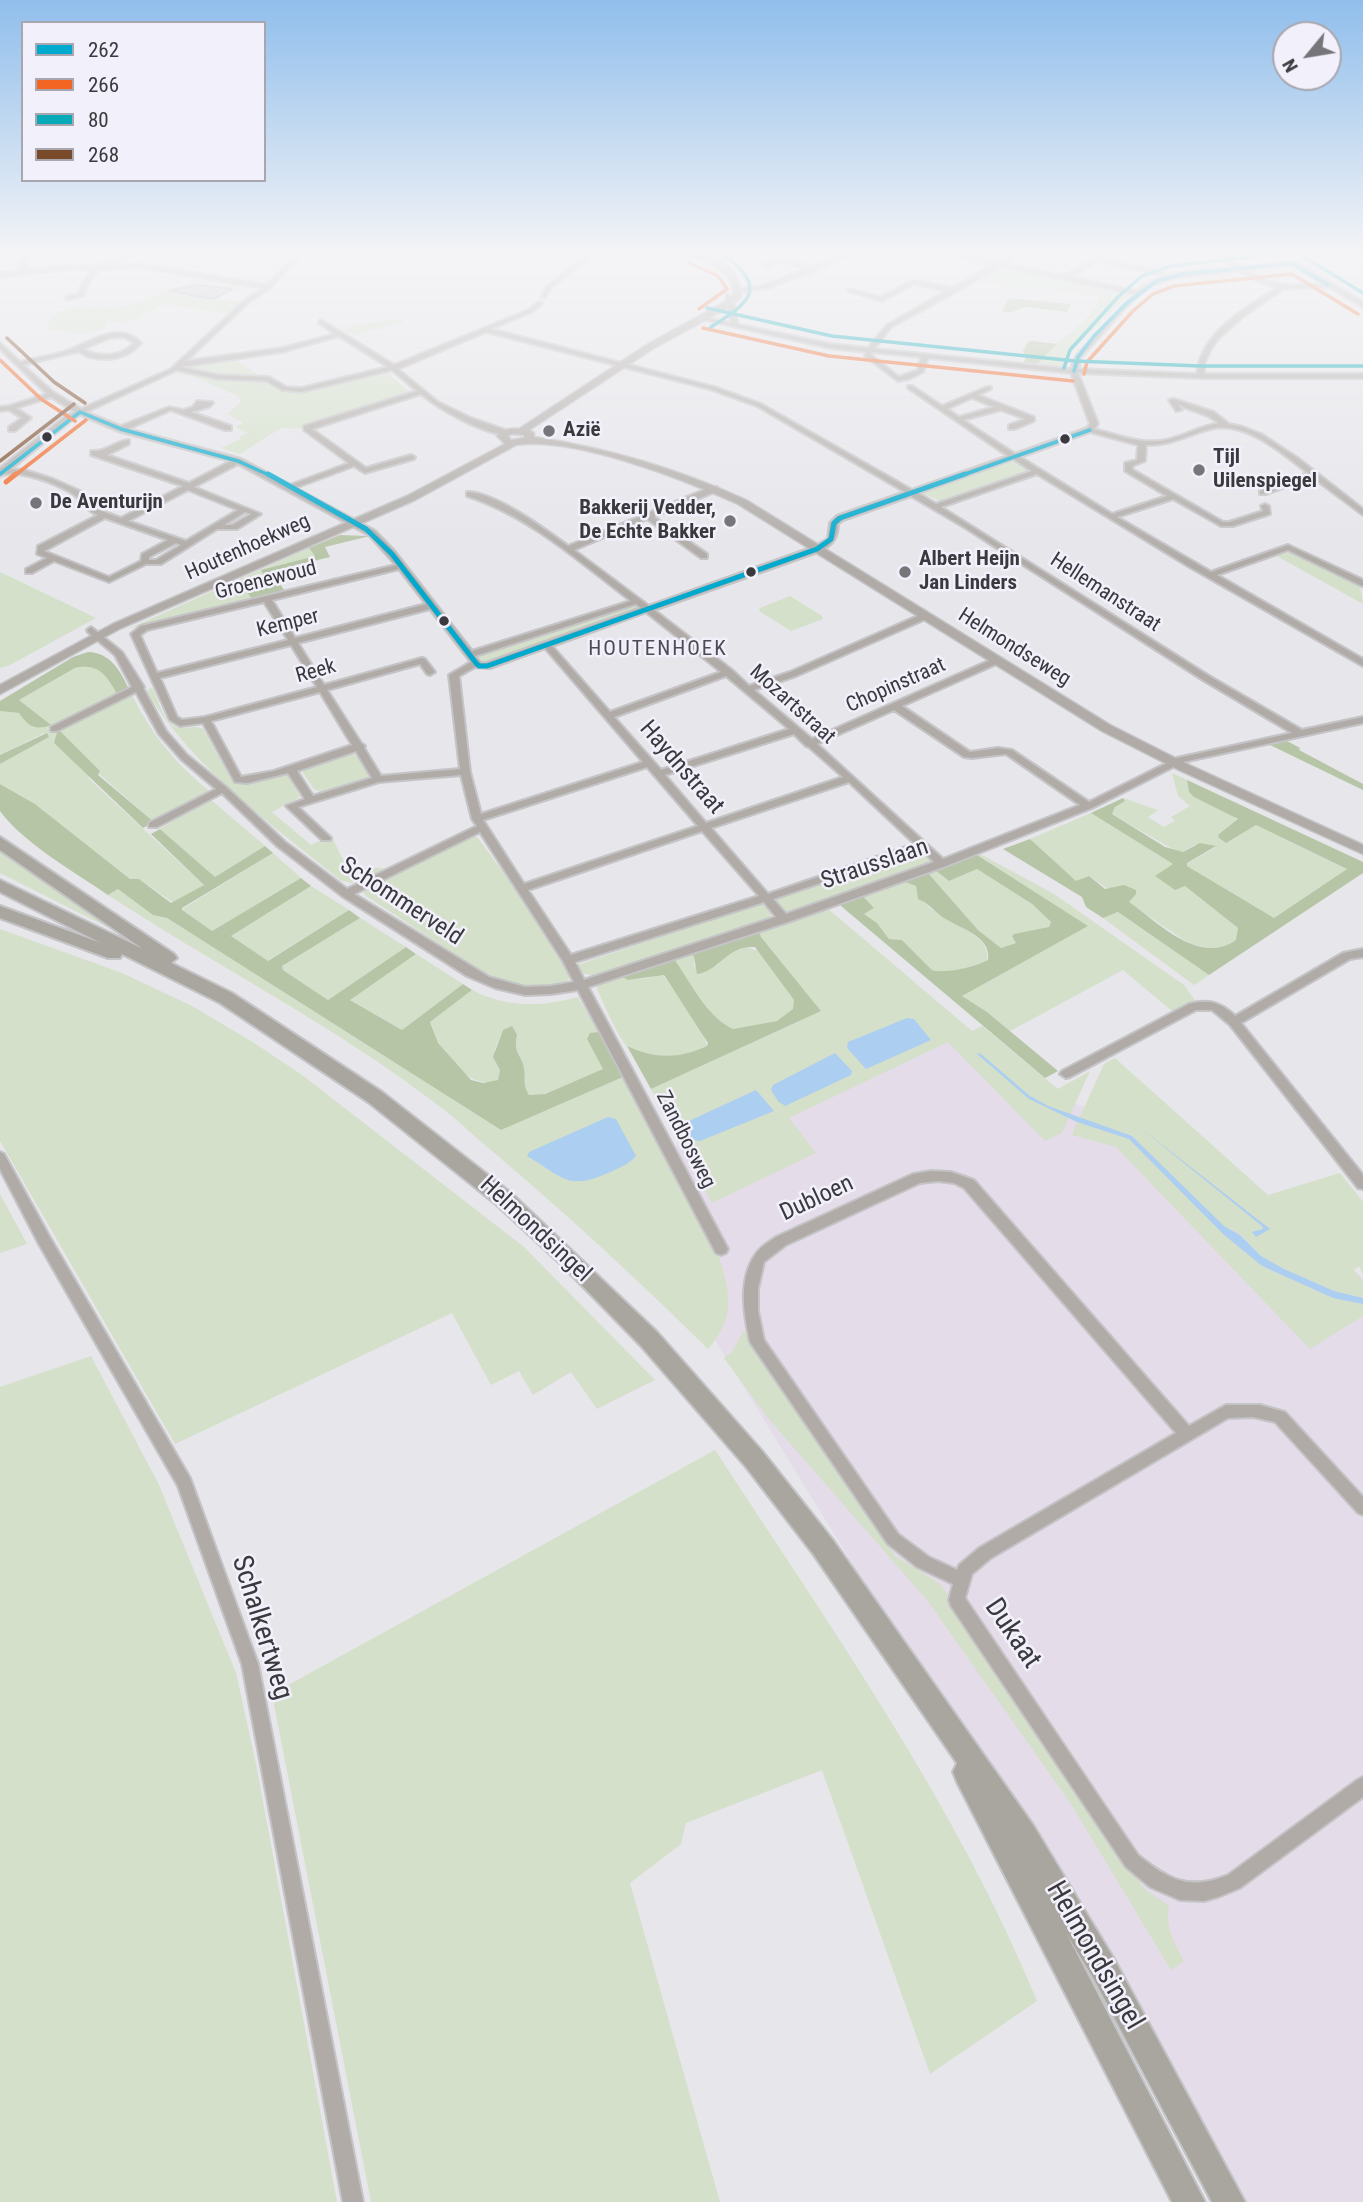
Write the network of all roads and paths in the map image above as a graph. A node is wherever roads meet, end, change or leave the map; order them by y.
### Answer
1 (925, 355) edge
2 (11, 356) edge
3 (51, 356) edge
4 (189, 356) edge
5 (244, 356) edge
6 (375, 356) edge
7 (424, 356) edge
8 (588, 356) edge
9 (638, 356) edge
10 (869, 356) edge
11 (932, 356) edge
12 (1079, 356) edge
13 (1205, 356) edge
14 (19, 364) junction
15 (625, 365) junction
16 (178, 366) junction
17 (394, 368) junction
18 (1074, 371) junction
19 (1200, 376) junction
20 (1363, 376) edge
21 (910, 387) dead end
22 (989, 388) dead end
23 (420, 392) junction
24 (54, 394) junction
25 (973, 396) junction
26 (196, 407) dead end
27 (1002, 407) junction
28 (10, 408) junction
29 (0, 409) edge
30 (941, 409) junction
31 (1178, 410) dead end
32 (80, 412) junction
33 (183, 412) junction
34 (957, 420) junction
35 (1226, 425) junction
36 (1012, 427) dead end
37 (228, 428) dead end
38 (12, 429) dead end
39 (121, 429) junction
40 (1090, 430) junction
41 (526, 435) junction
42 (507, 439) junction
43 (126, 442) dead end
44 (1142, 443) junction
45 (411, 457) dead end
46 (1016, 457) junction
47 (238, 461) junction
48 (353, 464) junction
49 (1040, 471) junction
50 (2, 472) edge
51 (1313, 474) junction
52 (290, 486) junction
53 (189, 487) junction
54 (714, 489) junction
55 (1263, 492) dead end
56 (913, 493) junction
57 (470, 494) dead end
58 (1172, 497) junction
59 (936, 506) junction
60 (1265, 506) dead end
61 (244, 509) junction
62 (1363, 513) edge
63 (105, 515) junction
64 (648, 516) junction
65 (1113, 516) junction
66 (351, 520) junction
67 (121, 521) junction
68 (219, 527) junction
69 (173, 541) junction
70 (187, 544) junction
71 (568, 549) junction
72 (817, 549) junction
73 (704, 556) dead end
74 (53, 558) junction
75 (145, 562) junction
76 (401, 566) junction
77 (29, 571) dead end
78 (1210, 575) junction
79 (1363, 583) edge
80 (267, 599) junction
81 (638, 601) junction
82 (430, 606) junction
83 (650, 610) junction
84 (925, 616) junction
85 (95, 633) junction
86 (293, 641) junction
87 (547, 645) junction
88 (1363, 653) edge
89 (1353, 657) junction
90 (472, 659) junction
91 (998, 660) junction
92 (1363, 663) edge
93 (430, 672) dead end
94 (729, 672) junction
95 (154, 677) junction
96 (1, 686) edge
97 (139, 688) junction
98 (323, 688) junction
99 (750, 689) junction
100 (895, 706) junction
101 (608, 716) junction
102 (206, 720) junction
103 (1363, 720) edge
104 (54, 729) dead end
105 (794, 731) junction
106 (1300, 733) junction
107 (809, 744) junction
108 (360, 746) junction
109 (649, 763) junction
110 (1175, 763) junction
111 (290, 768) junction
112 (464, 772) junction
113 (658, 775) junction
114 (379, 779) junction
115 (848, 779) junction
116 (223, 789) junction
117 (311, 800) junction
118 (1088, 806) junction
119 (479, 823) junction
120 (153, 825) dead end
121 (704, 827) junction
122 (326, 838) dead end
123 (0, 842) edge
124 (923, 845) junction
125 (1363, 850) edge
126 (942, 863) junction
127 (0, 885) edge
128 (522, 888) junction
129 (346, 894) junction
130 (766, 898) junction
131 (0, 912) edge
132 (784, 919) junction
133 (1363, 953) edge
134 (568, 960) junction
135 (151, 961) junction
136 (581, 985) junction
137 (226, 998) junction
138 (1234, 1022) junction
139 (1066, 1074) dead end
140 (0, 1157) edge
141 (1363, 1184) edge
142 (721, 1249) dead end
143 (1186, 1434) junction
144 (1363, 1508) edge
145 (961, 1580) junction
146 (941, 1721) junction
147 (1363, 1786) edge
148 (353, 2202) edge
149 (1189, 2202) edge
150 (1229, 2202) edge

1 - 10 street
2 - 14 street
3 - 14 street
4 - 16 street
5 - 16 street
6 - 17 street
7 - 17 street
8 - 15 street, Hellemanstraat
9 - 15 street
11 - 18 street
12 - 18 street
13 - 19 street
14 - 24 street
15 - 41 street
15 - 56 street, Hellemanstraat
16 - 17 street
16 - 32 street
17 - 23 street
18 - 19 street
18 - 40 street
19 - 20 street
21 - 30 street
22 - 25 street
23 - 42 street
23 - 48 street
24 - 28 street
24 - 32 street
25 - 27 street
25 - 30 street
26 - 33 street
27 - 34 street
27 - 36 street
28 - 29 street
28 - 38 street
30 - 34 street
31 - 35 street
32 - 39 street
32 - 50 street
33 - 37 street
33 - 39 street
34 - 46 street
35 - 44 street
35 - 51 street
39 - 47 street
40 - 44 street
40 - 46 street
41 - 42 street, Houtenhoekweg
41 - 54 street, Helmondseweg
42 - 66 street, Houtenhoekweg
43 - 53 street
44 - 58 street
45 - 48 street
46 - 49 street
46 - 56 street
47 - 52 street
47 - 53 street
48 - 52 street
49 - 59 street
49 - 65 street
50 - 63 street
51 - 55 street
51 - 62 street
52 - 66 street
53 - 61 street
53 - 67 street
54 - 64 street
54 - 72 street, Helmondseweg
56 - 59 street, Hellemanstraat
56 - 72 street
57 - 71 street, Mozartstraat
58 - 60 street
58 - 65 street
59 - 106 street, Hellemanstraat
61 - 68 street
61 - 68 street
63 - 67 street
63 - 74 street
64 - 71 street
64 - 73 street
65 - 78 street
66 - 76 street
66 - 85 street, Houtenhoekweg
67 - 69 street
68 - 70 street
69 - 70 street
69 - 75 street
70 - 75 street
71 - 81 street, Mozartstraat
72 - 83 street
72 - 84 street, Helmondseweg
74 - 75 street
74 - 77 street
76 - 80 street, Groenewoud
76 - 82 street
78 - 79 street
78 - 89 street
80 - 86 street
80 - 95 street, Groenewoud
81 - 83 street, Mozartstraat
81 - 90 street
82 - 86 street, Kemper
82 - 90 street
83 - 87 street
83 - 94 street, Mozartstraat
84 - 91 street, Helmondseweg
84 - 99 street
85 - 96 street, Houtenhoekweg
85 - 97 street, Schommerveld
86 - 95 street, Kemper
86 - 98 street
87 - 90 street
87 - 101 street, Haydnstraat
88 - 89 street
89 - 92 street
90 - 112 street, Zandbosweg
91 - 100 street, Chopinstraat
91 - 110 street, Helmondseweg
93 - 98 street, Reek
94 - 99 street, Mozartstraat
94 - 101 street
95 - 102 street
97 - 104 street
97 - 116 street, Schommerveld
98 - 102 street, Reek
98 - 108 street
99 - 105 street, Mozartstraat
100 - 107 street, Chopinstraat
100 - 118 street
101 - 109 street, Haydnstraat
102 - 111 street
103 - 106 street, Strausslaan
105 - 107 street, Mozartstraat
105 - 113 street
106 - 110 street, Strausslaan
107 - 115 street, Mozartstraat
108 - 111 street
108 - 114 street
109 - 113 street, Haydnstraat
109 - 119 street
110 - 118 street, Strausslaan
110 - 125 street, Helmondseweg
111 - 117 street
112 - 114 street
112 - 119 street, Zandbosweg
113 - 121 street, Haydnstraat
114 - 117 street
115 - 121 street
115 - 124 street, Mozartstraat
116 - 120 street
116 - 129 street, Schommerveld
117 - 122 street, Schommerveld
118 - 126 street, Strausslaan
119 - 128 street, Zandbosweg
119 - 129 street
121 - 128 street
121 - 130 street, Haydnstraat
123 - 137 main road
124 - 126 street, Mozartstraat
124 - 130 street, Strausslaan
126 - 132 street, Strausslaan
127 - 135 main road, Helmondsingel
128 - 134 street, Zandbosweg
129 - 136 street, Schommerveld
130 - 132 street, Haydnstraat
130 - 134 street, Strausslaan
131 - 135 main road
132 - 136 street, Strausslaan
133 - 138 street
134 - 136 street, Zandbosweg
135 - 137 main road, Helmondsingel
136 - 142 street, Zandbosweg
137 - 146 main road, Helmondsingel
138 - 139 street
138 - 141 street
140 - 148 street, Schalkertweg
143 - 144 street, Dukaat
143 - 145 street, Dukaat
143 - 145 street, Dubloen
145 - 147 street, Dukaat
146 - 149 main road, Helmondsingel
146 - 150 main road, Helmondsingel

